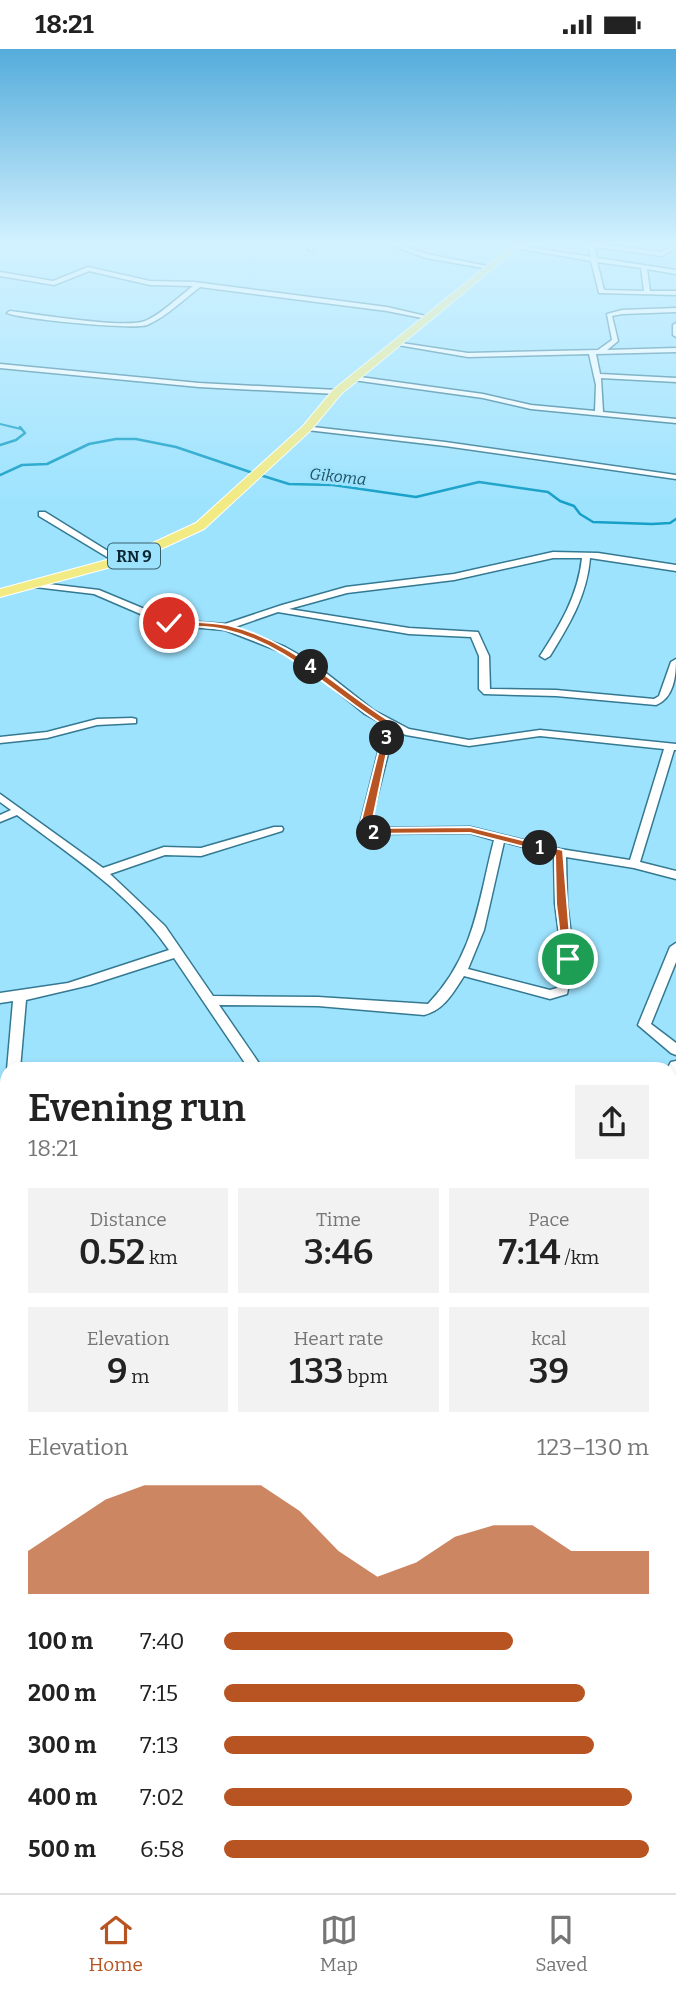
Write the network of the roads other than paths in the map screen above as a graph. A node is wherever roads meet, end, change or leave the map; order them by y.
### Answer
1 (413, 329) edge
2 (612, 329) edge
3 (395, 344) junction
4 (676, 350) edge
5 (595, 353) junction
6 (0, 366) edge
7 (598, 376) junction
8 (353, 378) junction
9 (676, 380) edge
10 (337, 392) junction
11 (599, 414) junction
12 (676, 421) edge
13 (307, 428) junction
14 (676, 477) edge
15 (42, 514) dead end
16 (586, 556) junction
17 (120, 561) junction
18 (676, 568) edge
19 (35, 584) junction
20 (0, 593) edge
21 (276, 610) junction
22 (226, 627) junction
23 (545, 656) dead end
24 (676, 662) edge
25 (132, 721) dead end
26 (390, 725) junction
27 (0, 740) edge
28 (673, 747) edge
29 (0, 797) edge
30 (18, 811) junction
31 (0, 819) edge
32 (278, 829) dead end
33 (499, 840) junction
34 (560, 853) junction
35 (634, 864) junction
36 (101, 873) junction
37 (676, 875) edge
38 (676, 947) edge
39 (177, 952) junction
40 (461, 971) junction
41 (20, 996) junction
42 (0, 998) edge
43 (211, 1001) junction
44 (676, 1050) edge
45 (14, 1062) edge
46 (251, 1062) edge

1 - 3 main road, RN 9
2 - 5 street
3 - 5 street
3 - 8 main road, RN 9
4 - 5 street
5 - 7 street
6 - 10 street
7 - 9 street
7 - 11 street
8 - 10 main road, RN 9
8 - 11 street
10 - 13 main road, RN 9
11 - 12 street
13 - 14 street
13 - 17 main road, RN 9
15 - 17 street
16 - 18 street
16 - 21 street
16 - 23 street
17 - 19 main road, RN 9
19 - 20 main road, RN 9
19 - 22 street
21 - 22 street
21 - 24 street
22 - 26 street
25 - 27 street
26 - 28 street
26 - 33 street
28 - 35 street
29 - 30 street
30 - 31 street
30 - 36 street
32 - 36 street
33 - 34 street
33 - 40 street
34 - 35 street
34 - 40 street
35 - 37 street
36 - 39 street
38 - 44 street
39 - 41 street
39 - 43 street
40 - 43 street
41 - 42 street
41 - 45 street
43 - 46 street

